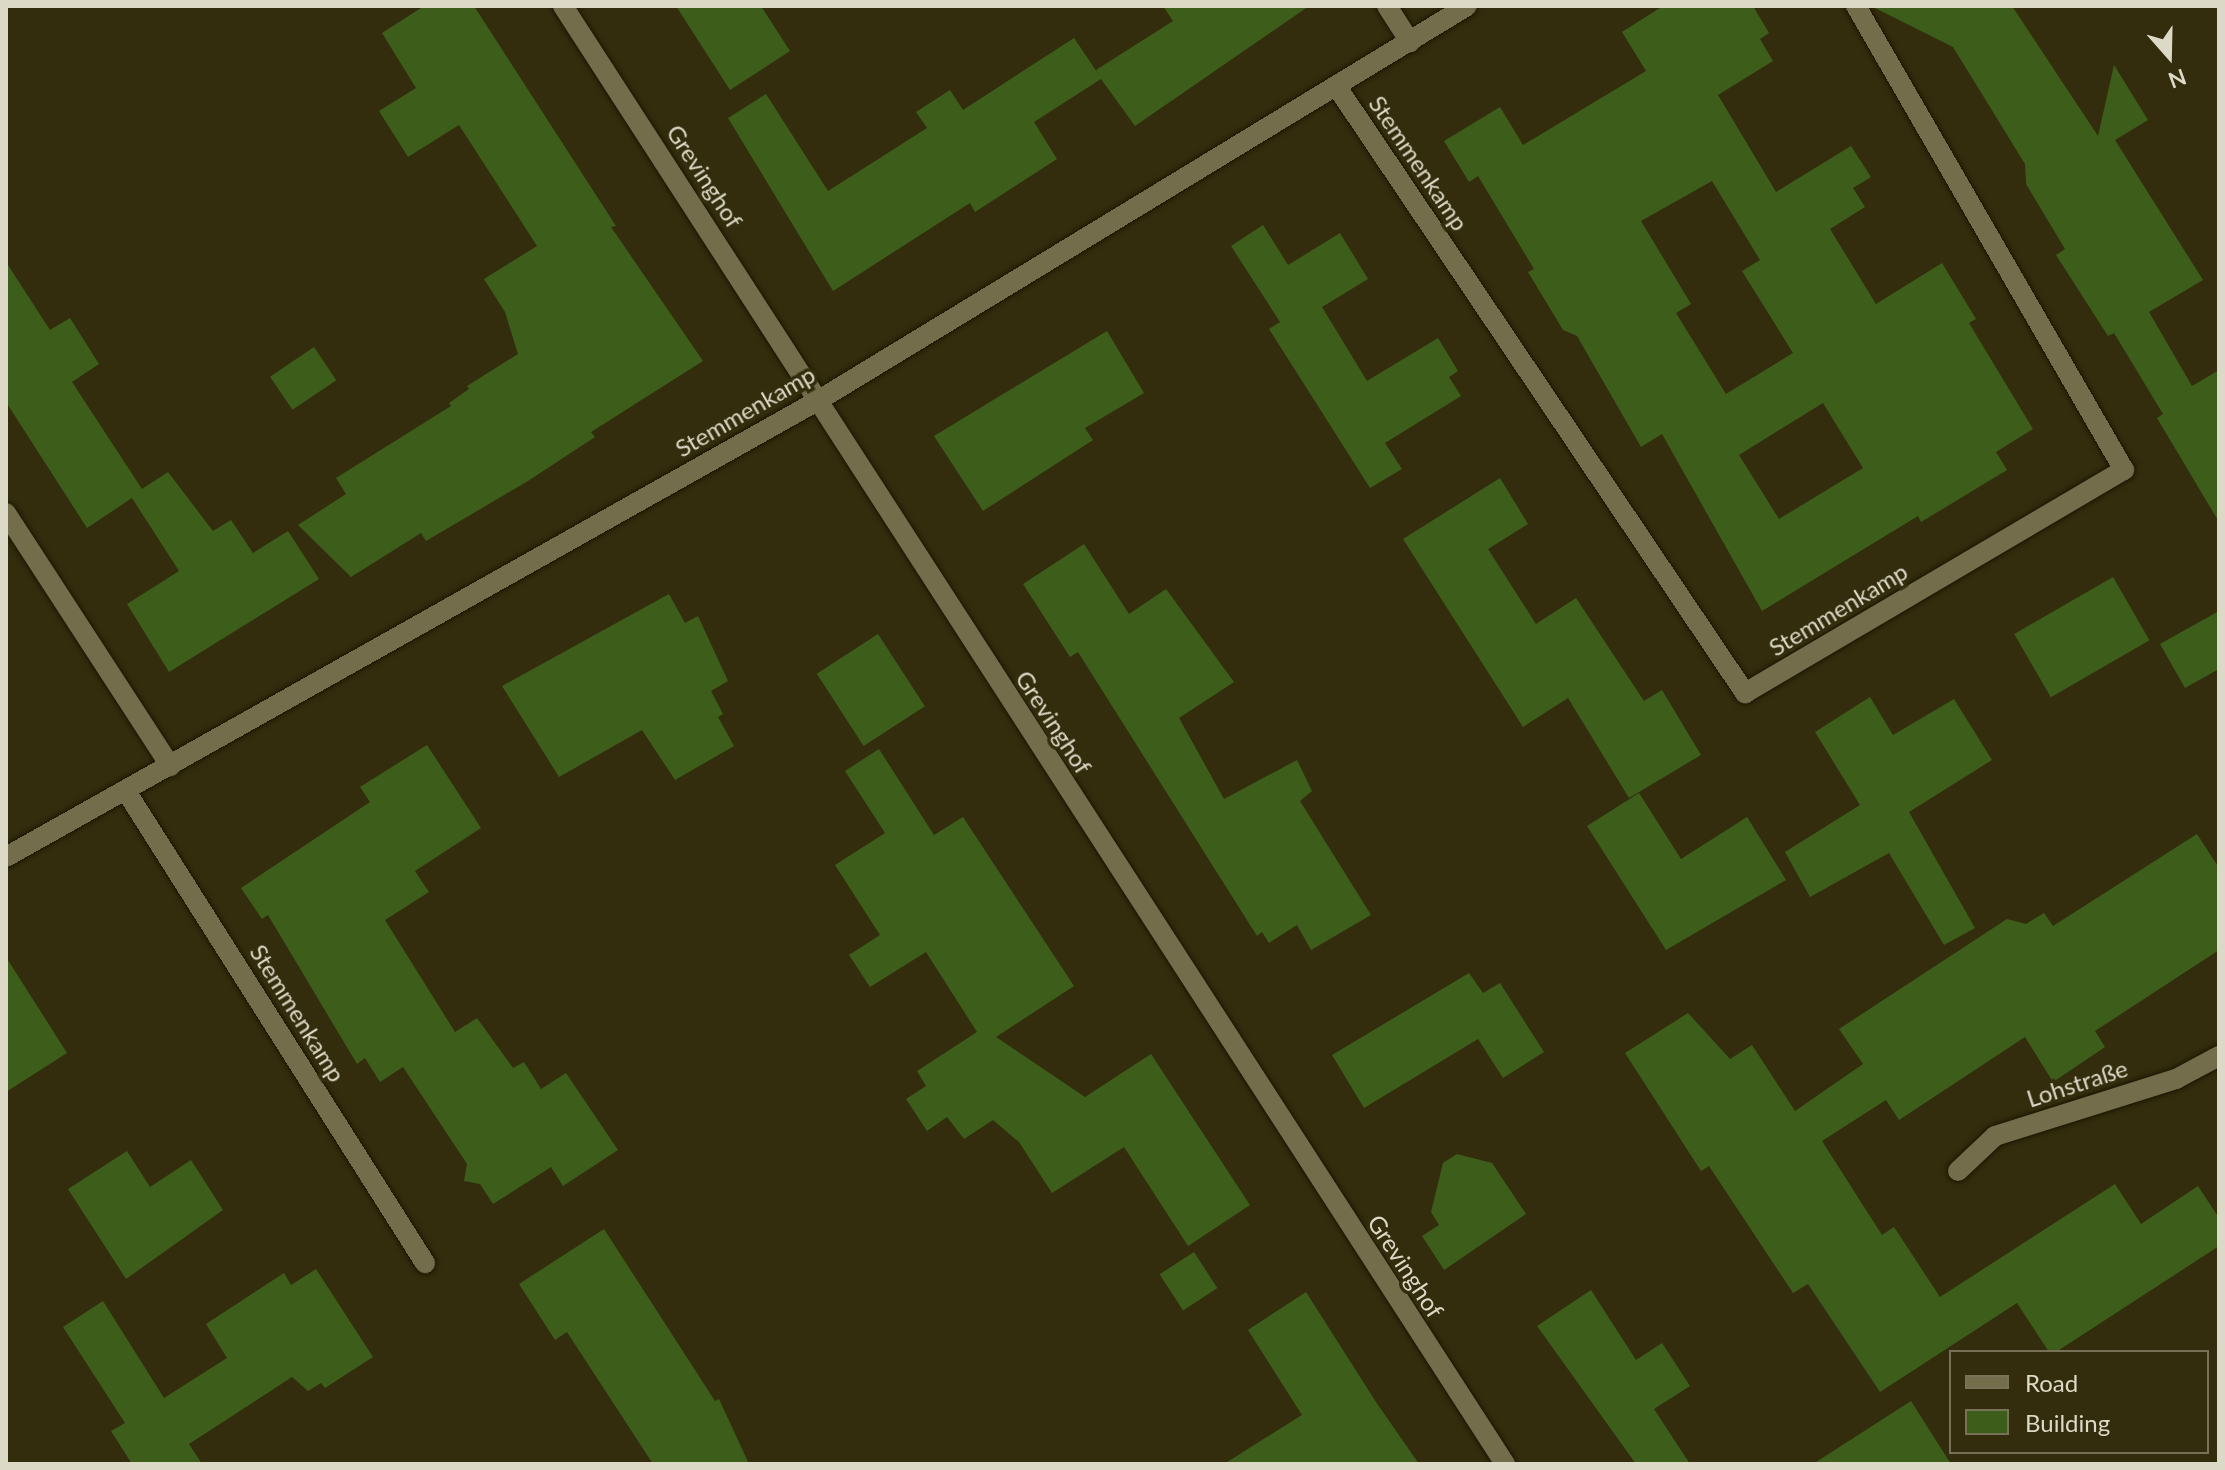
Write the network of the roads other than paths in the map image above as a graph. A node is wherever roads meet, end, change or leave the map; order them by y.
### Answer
1 (563, 6) edge
2 (1387, 6) edge
3 (1467, 6) edge
4 (1856, 6) edge
5 (1410, 42) junction
6 (1337, 87) junction
7 (819, 400) junction
8 (6, 513) edge
9 (170, 766) junction
10 (126, 791) junction
11 (6, 857) edge
12 (2219, 1056) edge
13 (1958, 1171) dead end
14 (425, 1263) dead end
15 (1505, 1464) edge

1 - 7 street, Grevinghof
2 - 5 street
3 - 5 street, Stemmenkamp
4 - 6 street, Stemmenkamp
5 - 6 street, Stemmenkamp
6 - 7 street, Stemmenkamp
7 - 9 street, Stemmenkamp
7 - 15 street, Grevinghof
8 - 9 street
9 - 10 street, Stemmenkamp
10 - 11 street, Stemmenkamp
10 - 14 street, Stemmenkamp
12 - 13 street, Lohstraße

